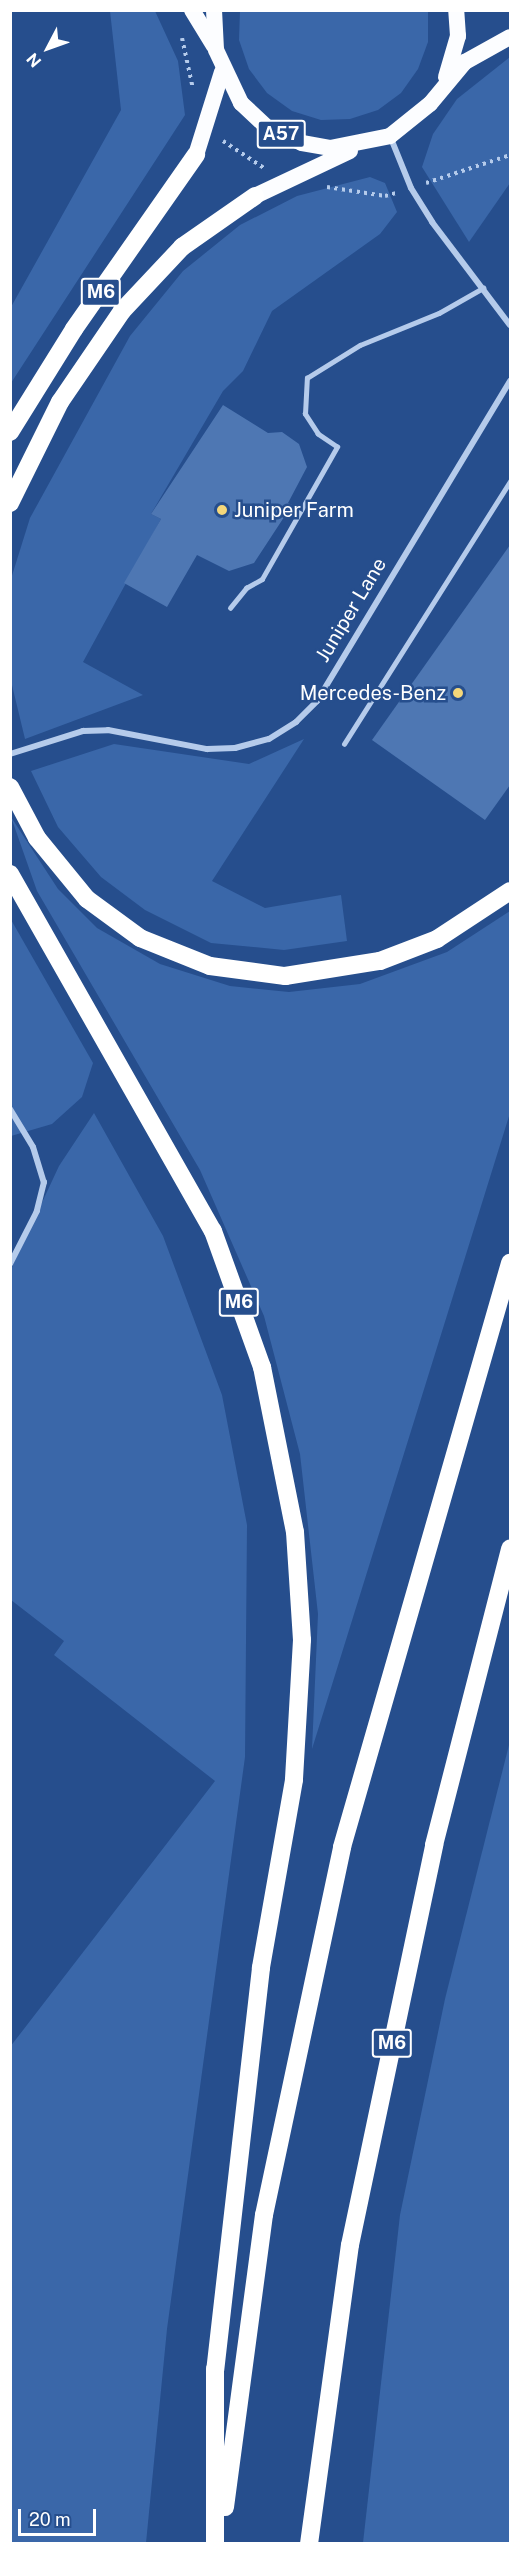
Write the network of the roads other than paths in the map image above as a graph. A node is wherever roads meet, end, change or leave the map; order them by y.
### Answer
1 (192, 10) edge
2 (214, 10) edge
3 (456, 10) edge
4 (510, 37) edge
5 (216, 50) junction
6 (222, 72) junction
7 (441, 88) junction
8 (390, 136) junction
9 (365, 145) junction
10 (196, 155) joint
11 (255, 196) joint
12 (483, 288) junction
13 (510, 325) edge
14 (510, 381) edge
15 (10, 432) edge
16 (510, 481) edge
17 (10, 504) edge
18 (230, 608) dead end
19 (344, 744) dead end
20 (10, 754) edge
21 (10, 787) edge
22 (10, 874) edge
23 (510, 891) edge
24 (10, 1109) edge
25 (510, 1263) edge
26 (10, 1264) edge
27 (510, 1549) edge
28 (217, 2544) edge
29 (309, 2544) edge

1 - 5 highway, A57
2 - 5 highway, A57
3 - 7 highway, A57
4 - 7 highway, A57
5 - 6 highway, A57
6 - 9 highway, A57
6 - 10 highway
7 - 8 highway, A57
8 - 9 highway, A57
8 - 12 street
9 - 11 highway
10 - 15 highway, M6
11 - 17 highway, M6
12 - 13 street
12 - 18 lane
14 - 20 street, Juniper Lane
16 - 19 lane
21 - 23 highway
22 - 28 highway, M6
24 - 26 street
25 - 28 highway, M6
27 - 29 highway, M6

